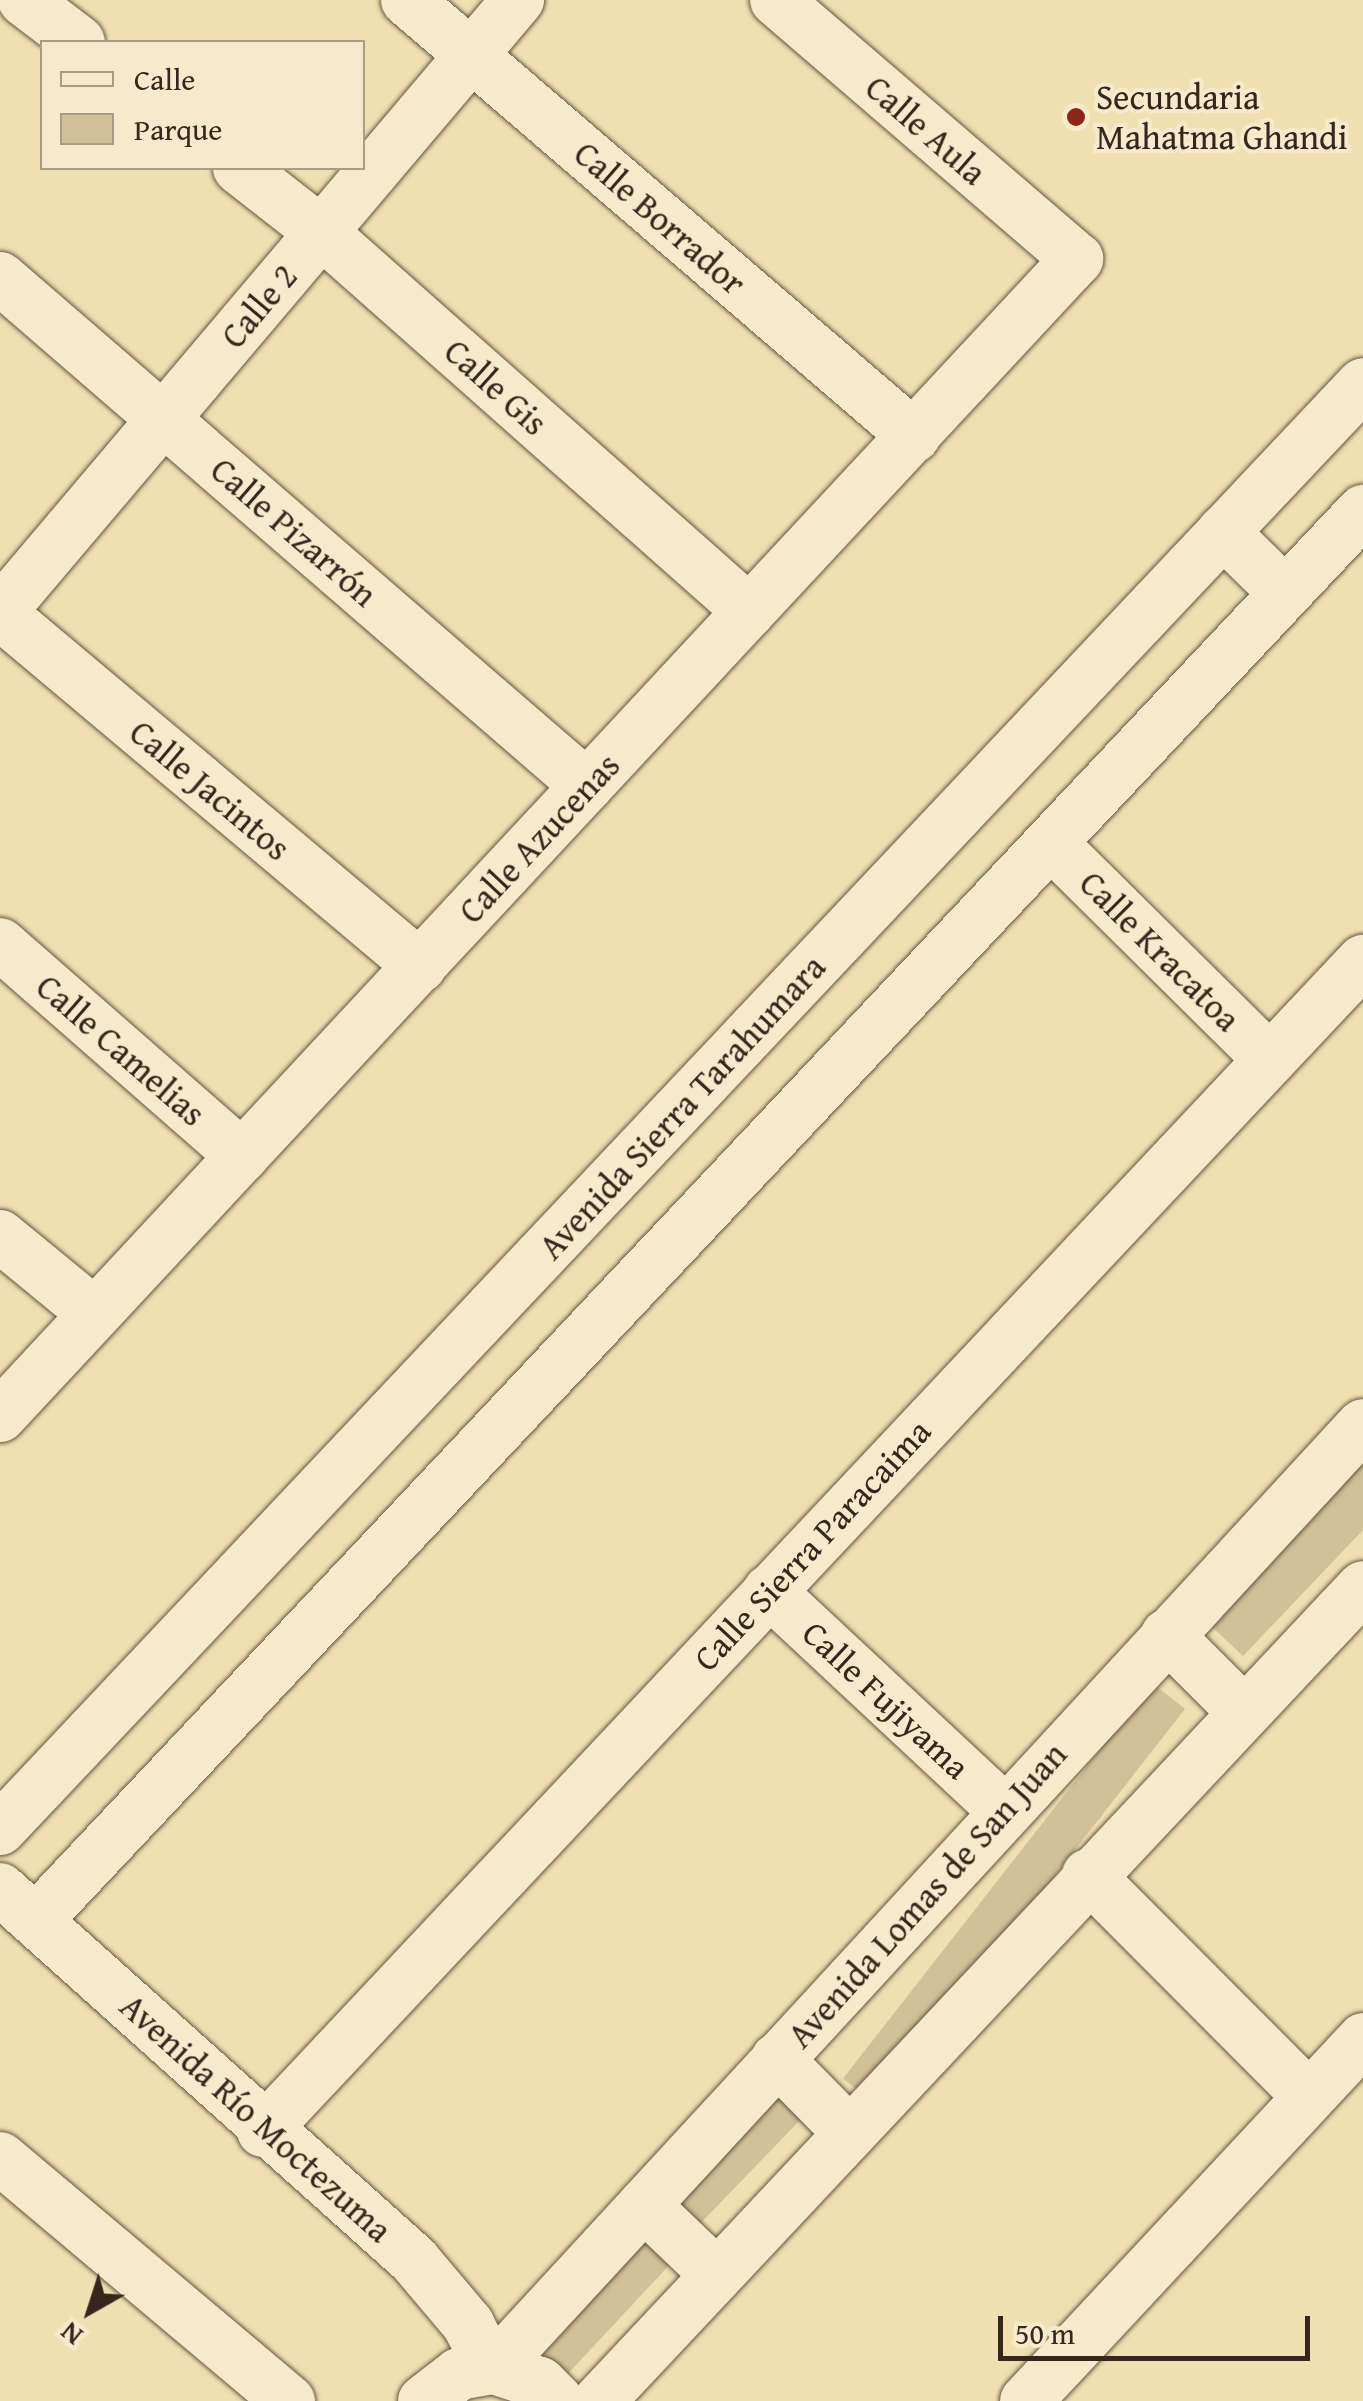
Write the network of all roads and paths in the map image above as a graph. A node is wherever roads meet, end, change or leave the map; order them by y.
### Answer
1 (24, 0) edge
2 (406, 0) edge
3 (518, 0) edge
4 (776, 0) edge
5 (76, 40) edge
6 (471, 55) junction
7 (242, 170) edge
8 (322, 232) junction
9 (1077, 260) joint
10 (0, 278) edge
11 (1363, 384) edge
12 (164, 418) junction
13 (914, 436) junction
14 (1363, 511) edge
15 (1223, 532) junction
16 (1285, 594) junction
17 (750, 611) junction
18 (0, 613) edge
19 (587, 786) junction
20 (1051, 843) junction
21 (0, 944) edge
22 (1363, 961) edge
23 (420, 966) junction
24 (1270, 1060) junction
25 (242, 1156) junction
26 (0, 1236) edge
27 (95, 1314) junction
28 (0, 1416) edge
29 (1363, 1424) edge
30 (1363, 1587) edge
31 (769, 1591) junction
32 (1167, 1635) junction
33 (1244, 1712) junction
34 (1004, 1809) junction
35 (0, 1829) edge
36 (1088, 1875) junction
37 (19, 1904) edge
38 (1363, 2038) edge
39 (777, 2059) junction
40 (1308, 2096) junction
41 (847, 2130) junction
42 (263, 2131) junction
43 (0, 2158) edge
44 (644, 2205) junction
45 (715, 2273) junction
46 (486, 2369) junction
47 (290, 2401) edge
48 (424, 2401) edge
49 (558, 2401) edge
50 (599, 2401) edge
51 (1026, 2401) edge

1 - 5 street
2 - 6 street, Calle Borrador
3 - 6 street, Calle 2
4 - 9 street, Calle Aula
6 - 8 street, Calle 2
6 - 13 street, Calle Borrador
7 - 8 street, Calle Gis
8 - 12 street, Calle 2
8 - 17 street, Calle Gis
9 - 13 street, Calle Azucenas
10 - 12 street, Calle Pizarrón
11 - 15 street, Avenida Sierra Tarahumara
12 - 18 street, Calle 2
12 - 19 street, Calle Pizarrón
13 - 17 street, Calle Azucenas
14 - 16 street
15 - 16 street
15 - 35 street, Avenida Sierra Tarahumara
16 - 20 street
17 - 19 street, Calle Azucenas
18 - 23 street, Calle Jacintos
19 - 23 street, Calle Azucenas
20 - 24 street, Calle Kracatoa
20 - 37 street
21 - 25 street, Calle Camelias
22 - 24 street, Calle Sierra Paracaima
23 - 25 street, Calle Azucenas
24 - 31 street, Calle Sierra Paracaima
25 - 27 street, Calle Azucenas
26 - 27 street
27 - 28 street, Calle Azucenas
29 - 32 street, Avenida Lomas de San Juan
30 - 33 street
31 - 34 street, Calle Fujiyama
31 - 42 street, Calle Sierra Paracaima
32 - 33 street
32 - 34 street, Avenida Lomas de San Juan
33 - 36 street
34 - 39 street, Avenida Lomas de San Juan
36 - 40 street
36 - 41 street
37 - 42 street, Avenida Río Moctezuma
38 - 40 street
39 - 41 street
39 - 44 street, Avenida Lomas de San Juan
40 - 51 street
41 - 45 street
42 - 46 street, Avenida Río Moctezuma
43 - 47 street
44 - 45 street
44 - 46 street, Avenida Lomas de San Juan
45 - 50 street
46 - 48 street, Avenida Lomas de San Juan
46 - 49 street

